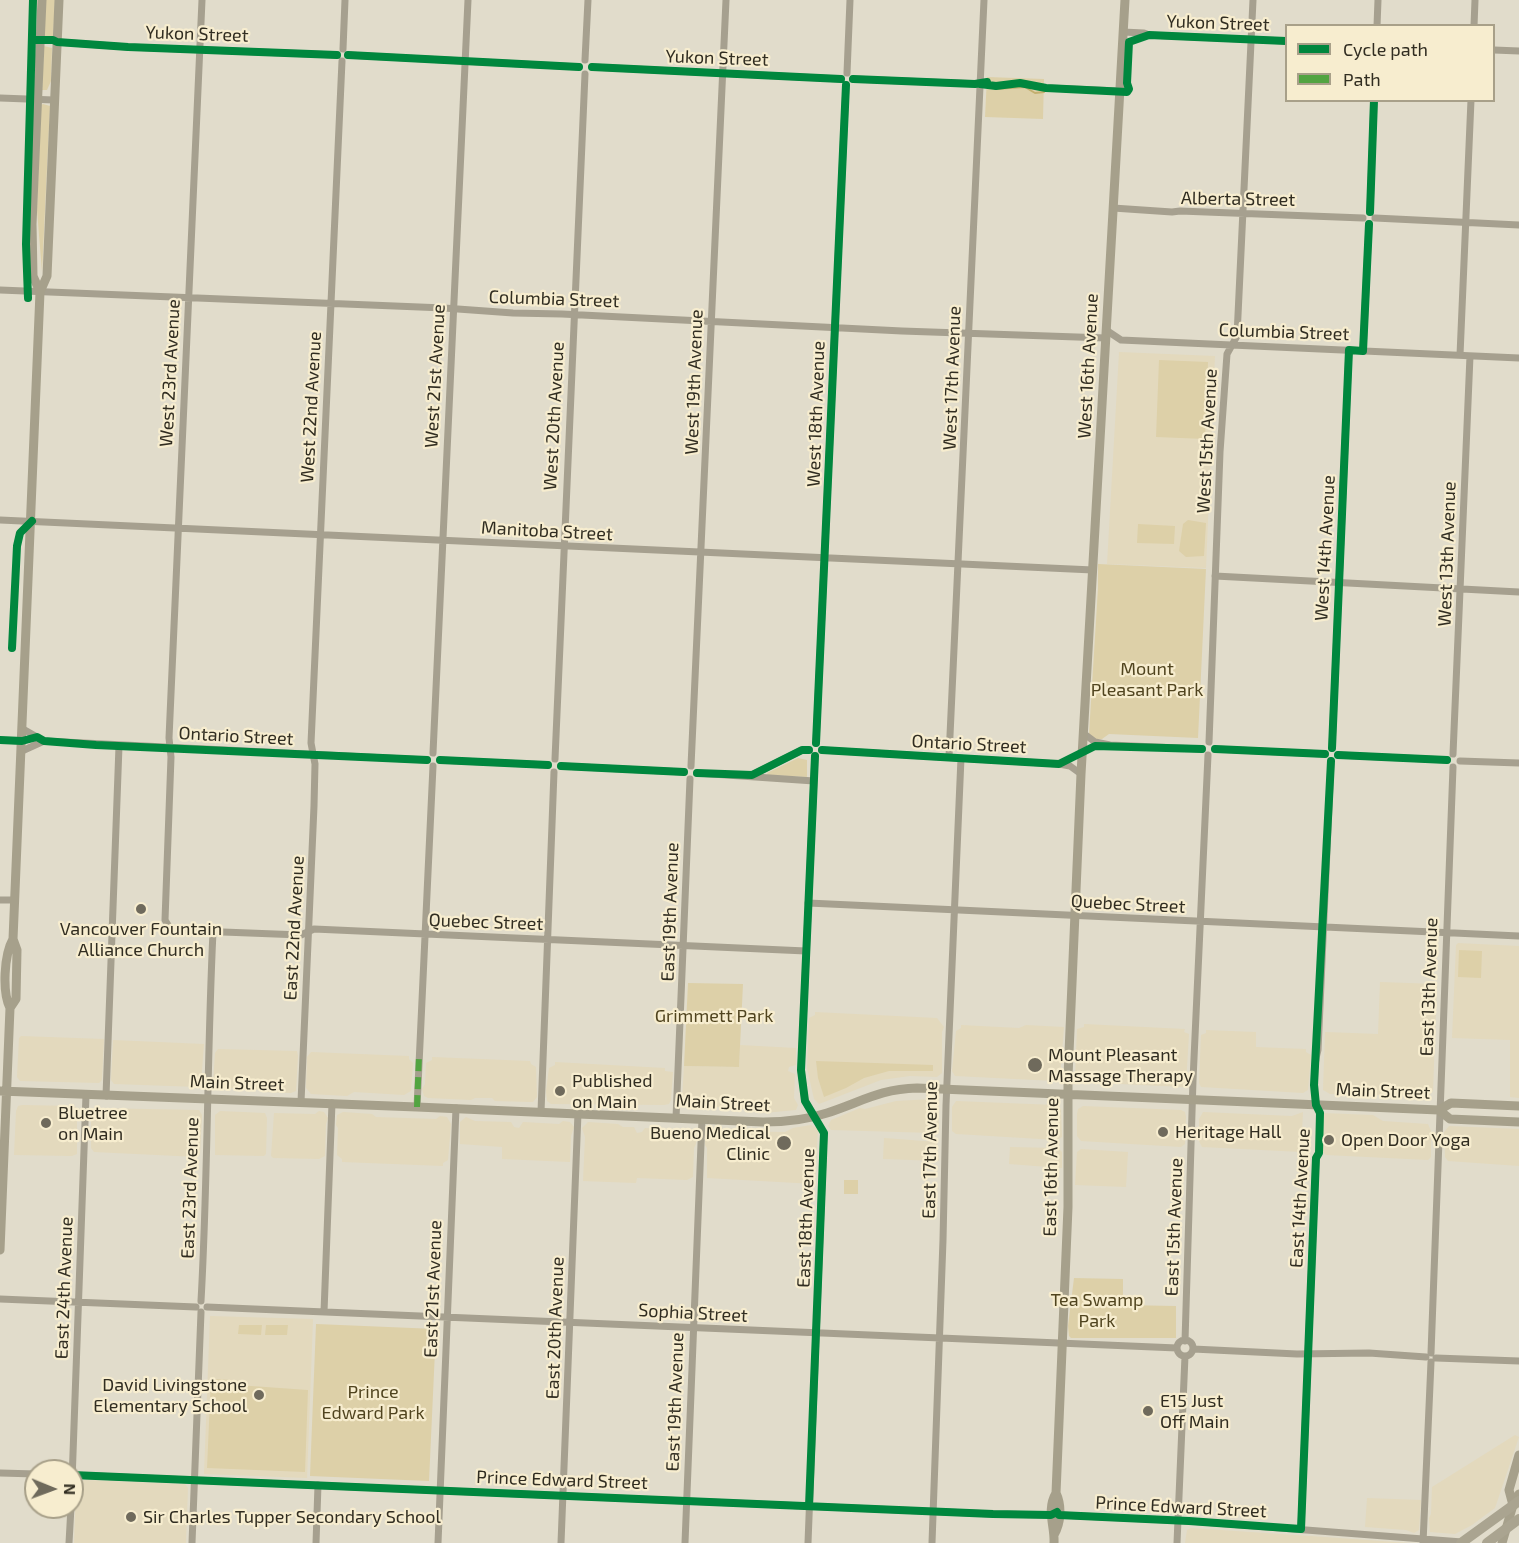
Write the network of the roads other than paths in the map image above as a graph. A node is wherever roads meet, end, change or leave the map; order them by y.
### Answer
1 (42, 0) edge
2 (59, 0) edge
3 (202, 0) edge
4 (345, 0) edge
5 (468, 0) edge
6 (588, 0) edge
7 (726, 0) edge
8 (850, 0) edge
9 (984, 0) edge
10 (1125, 0) edge
11 (1252, 0) edge
12 (1378, 0) edge
13 (1475, 0) edge
14 (1377, 24) edge
15 (1474, 24) edge
16 (1123, 32) junction
17 (1251, 40) junction
18 (1285, 41) edge
19 (57, 42) junction
20 (199, 50) junction
21 (1495, 50) edge
22 (1519, 51) edge
23 (342, 55) junction
24 (585, 60) junction
25 (465, 61) junction
26 (579, 67) junction
27 (592, 68) junction
28 (847, 73) junction
29 (585, 74) junction
30 (723, 74) junction
31 (841, 79) junction
32 (853, 79) junction
33 (980, 84) junction
34 (846, 85) junction
35 (1049, 88) dead end
36 (1120, 92) junction
37 (0, 98) edge
38 (38, 100) junction
39 (54, 100) junction
40 (1374, 102) edge
41 (1471, 102) edge
42 (1113, 208) junction
43 (1242, 213) junction
44 (1369, 218) junction
45 (1466, 223) junction
46 (1519, 225) edge
47 (0, 290) edge
48 (40, 291) junction
49 (188, 298) junction
50 (331, 304) junction
51 (454, 309) junction
52 (574, 315) junction
53 (711, 322) junction
54 (834, 328) junction
55 (969, 334) junction
56 (1106, 334) junction
57 (1119, 340) junction
58 (1231, 345) junction
59 (1105, 349) junction
60 (1349, 350) junction
61 (1363, 351) junction
62 (1460, 355) junction
63 (1470, 356) junction
64 (1519, 358) edge
65 (0, 520) edge
66 (32, 521) junction
67 (177, 529) junction
68 (320, 535) junction
69 (443, 541) junction
70 (563, 546) junction
71 (701, 553) junction
72 (825, 558) junction
73 (959, 565) junction
74 (1093, 570) junction
75 (1215, 576) junction
76 (1338, 583) junction
77 (1461, 589) junction
78 (1519, 592) edge
79 (23, 729) junction
80 (1083, 734) junction
81 (0, 740) edge
82 (44, 741) junction
83 (1209, 742) junction
84 (816, 743) junction
85 (22, 746) junction
86 (119, 746) junction
87 (170, 748) junction
88 (1332, 748) junction
89 (1202, 749) junction
90 (1215, 749) junction
91 (809, 750) junction
92 (822, 750) junction
93 (433, 753) junction
94 (1325, 754) junction
95 (1453, 754) junction
96 (313, 755) junction
97 (1208, 755) junction
98 (1338, 755) junction
99 (815, 756) junction
100 (949, 758) junction
101 (961, 758) junction
102 (555, 759) junction
103 (427, 760) junction
104 (440, 760) junction
105 (1447, 760) junction
106 (1331, 761) junction
107 (1460, 761) junction
108 (1519, 763) edge
109 (548, 765) junction
110 (691, 765) junction
111 (433, 766) junction
112 (561, 766) junction
113 (1453, 766) junction
114 (554, 772) junction
115 (684, 772) junction
116 (697, 772) junction
117 (1081, 774) junction
118 (752, 775) junction
119 (690, 779) junction
120 (814, 781) junction
121 (0, 900) edge
122 (15, 900) junction
123 (808, 903) junction
124 (954, 910) junction
125 (1075, 916) junction
126 (1201, 922) junction
127 (1323, 926) junction
128 (213, 932) junction
129 (309, 932) junction
130 (1447, 932) junction
131 (425, 934) junction
132 (1519, 936) edge
133 (549, 939) junction
134 (684, 945) junction
135 (806, 951) junction
136 (946, 1088) junction
137 (3, 1091) edge
138 (86, 1095) junction
139 (1069, 1095) junction
140 (106, 1096) junction
141 (208, 1099) junction
142 (1193, 1101) junction
143 (301, 1102) junction
144 (332, 1103) junction
145 (1316, 1105) junction
146 (417, 1107) junction
147 (1519, 1107) edge
148 (456, 1108) junction
149 (1439, 1110) junction
150 (541, 1112) junction
151 (578, 1113) junction
152 (814, 1117) junction
153 (676, 1118) junction
154 (702, 1119) junction
155 (1519, 1122) edge
156 (1316, 1158) dead end
157 (0, 1250) edge
158 (0, 1299) edge
159 (78, 1302) junction
160 (201, 1307) junction
161 (324, 1312) junction
162 (447, 1318) junction
163 (570, 1323) junction
164 (693, 1329) junction
165 (817, 1334) junction
166 (939, 1338) junction
167 (1185, 1341) junction
168 (1062, 1343) junction
169 (1177, 1348) junction
170 (1193, 1348) junction
171 (1308, 1354) junction
172 (1185, 1356) junction
173 (1431, 1357) junction
174 (1519, 1362) edge
175 (1519, 1455) edge
176 (73, 1459) edge
177 (0, 1473) edge
178 (24, 1474) edge
179 (84, 1475) edge
180 (195, 1480) junction
181 (318, 1485) junction
182 (440, 1490) junction
183 (563, 1495) junction
184 (686, 1500) junction
185 (1517, 1500) edge
186 (809, 1506) junction
187 (933, 1511) junction
188 (1055, 1515) junction
189 (70, 1519) edge
190 (1519, 1520) edge
191 (1179, 1521) junction
192 (1506, 1528) junction
193 (1301, 1529) junction
194 (1054, 1539) edge
195 (1423, 1541) edge
196 (1462, 1542) edge
197 (69, 1543) edge
198 (192, 1543) edge
199 (316, 1543) edge
200 (438, 1543) edge
201 (561, 1543) edge
202 (685, 1543) edge
203 (808, 1543) edge
204 (932, 1543) edge
205 (1177, 1543) edge
206 (1487, 1543) edge
207 (1502, 1543) edge

1 - 38 main road
2 - 19 main road
3 - 20 street, West 23rd Avenue
4 - 23 street, West 22nd Avenue
5 - 25 street, West 21st Avenue
6 - 24 street
7 - 30 street, West 19th Avenue
8 - 28 street
9 - 33 street, West 17th Avenue
10 - 16 main road, West 16th Avenue
11 - 17 street, West 15th Avenue
12 - 14 street
13 - 15 street
16 - 17 street, Yukon Street
16 - 36 main road, West 16th Avenue
17 - 18 street, Yukon Street
17 - 43 street, West 15th Avenue
19 - 20 street, Yukon Street
19 - 39 main road
20 - 23 street, Yukon Street
20 - 49 street, West 23rd Avenue
21 - 22 street
23 - 25 street, Yukon Street
23 - 50 street, West 22nd Avenue
24 - 26 street
24 - 27 street
25 - 26 street, Yukon Street
25 - 51 street, West 21st Avenue
26 - 29 street
27 - 29 street
27 - 30 street, Yukon Street
28 - 31 street
28 - 32 street
29 - 52 street, West 20th Avenue
30 - 31 street, Yukon Street
30 - 53 street, West 19th Avenue
31 - 34 street
32 - 33 street
32 - 34 street
33 - 55 street, West 17th Avenue
34 - 54 street, West 18th Avenue
35 - 36 street
36 - 42 main road, West 16th Avenue
37 - 38 street
38 - 39 street
38 - 48 main road
39 - 48 main road
40 - 44 street
41 - 45 street
42 - 43 street, Alberta Street
42 - 56 main road, West 16th Avenue
43 - 44 street, Alberta Street
43 - 58 street, West 15th Avenue
44 - 45 street, Alberta Street
44 - 61 street
45 - 46 street, Alberta Street
45 - 62 street
47 - 48 street, Columbia Street
48 - 49 street, Columbia Street
48 - 66 main road
49 - 50 street, Columbia Street
49 - 67 street, West 23rd Avenue
50 - 51 street, Columbia Street
50 - 68 street, West 22nd Avenue
51 - 52 street, Columbia Street
51 - 69 street, West 21st Avenue
52 - 53 street, Columbia Street
52 - 70 street, West 20th Avenue
53 - 54 street, Columbia Street
53 - 71 street, West 19th Avenue
54 - 55 street, Columbia Street
54 - 72 street, West 18th Avenue
55 - 56 street, Columbia Street
55 - 73 street, West 17th Avenue
56 - 57 street
56 - 59 main road, West 16th Avenue
57 - 58 street, Columbia Street
57 - 59 street
58 - 60 street, Columbia Street
58 - 75 street, West 15th Avenue
59 - 74 main road, West 16th Avenue
60 - 61 street, Columbia Street
60 - 76 street, West 14th Avenue
61 - 62 street, Columbia Street
62 - 63 street, Columbia Street
63 - 64 street, Columbia Street
63 - 77 street, West 13th Avenue
65 - 66 street, Manitoba Street
66 - 67 street, Manitoba Street
66 - 79 main road
67 - 68 street, Manitoba Street
67 - 87 street, West 23rd Avenue
68 - 69 street, Manitoba Street
68 - 96 street, West 22nd Avenue
69 - 70 street, Manitoba Street
69 - 93 street, West 21st Avenue
70 - 71 street, Manitoba Street
70 - 102 street, West 20th Avenue
71 - 72 street, Manitoba Street
71 - 110 street, West 19th Avenue
72 - 73 street, Manitoba Street
72 - 84 street, West 18th Avenue
73 - 74 street, Manitoba Street
73 - 100 street, West 17th Avenue
74 - 80 main road, West 16th Avenue
75 - 76 street
75 - 83 street, West 15th Avenue
76 - 77 street
76 - 88 street, West 14th Avenue
77 - 78 street
77 - 95 street, West 13th Avenue
79 - 82 street, Ontario Street
79 - 85 main road
80 - 89 street
80 - 117 main road, East 16th Avenue
81 - 85 street, Ontario Street
82 - 85 street, Ontario Street
82 - 86 street, Ontario Street
83 - 89 street
83 - 90 street
84 - 91 street
84 - 92 street
85 - 122 main road
86 - 87 street, Ontario Street
86 - 140 street
87 - 96 street, Ontario Street
87 - 128 street, Quebec Street
88 - 94 street
88 - 98 street
89 - 97 street
90 - 94 street
90 - 97 street
91 - 99 street
91 - 118 street
92 - 99 street
92 - 100 street, Ontario Street
93 - 103 street
93 - 104 street
94 - 106 street
95 - 105 street
95 - 107 street
96 - 103 street, Ontario Street
96 - 129 street, East 22nd Avenue
97 - 126 street, East 15th Avenue
98 - 105 street
98 - 106 street
99 - 120 street, East 18th Avenue
100 - 101 street, Ontario Street
101 - 117 street, Ontario Street
101 - 124 street, East 17th Avenue
102 - 109 street
102 - 112 street
103 - 111 street
104 - 109 street
104 - 111 street
105 - 113 street
106 - 127 street, East 14th Avenue
107 - 108 street
107 - 113 street
109 - 114 street
110 - 115 street
110 - 116 street
111 - 131 street
112 - 114 street
112 - 115 street
113 - 130 street, East 13th Avenue
114 - 133 street
115 - 119 street
116 - 118 street
116 - 119 street
117 - 125 main road, East 16th Avenue
118 - 120 street
119 - 134 street, East 19th Avenue
120 - 123 street, East 18th Avenue
121 - 122 street
122 - 137 main road
123 - 124 street, Quebec Street
123 - 135 street, East 18th Avenue
124 - 125 street, Quebec Street
124 - 136 street, East 17th Avenue
125 - 126 street, Quebec Street
125 - 139 main road, East 16th Avenue
126 - 127 street, Quebec Street
126 - 142 street, East 15th Avenue
127 - 130 street, Quebec Street
127 - 145 street, East 14th Avenue
128 - 129 street, Quebec Street
128 - 141 street, East 23rd Avenue
129 - 131 street, Quebec Street
129 - 143 street, East 22nd Avenue
130 - 132 street, Quebec Street
130 - 149 street, East 13th Avenue
131 - 133 street, Quebec Street
131 - 146 street
133 - 134 street, Quebec Street
133 - 150 street
134 - 135 street, Quebec Street
134 - 153 street, East 19th Avenue
135 - 152 street, East 18th Avenue
136 - 139 main road, Main Street
136 - 152 main road, Main Street
136 - 166 street, East 17th Avenue
137 - 138 main road, Main Street
137 - 157 main road
138 - 140 main road, Main Street
138 - 159 street, East 24th Avenue
139 - 142 main road, Main Street
139 - 168 main road, East 16th Avenue
140 - 141 main road, Main Street
141 - 143 main road, Main Street
141 - 160 street, East 23rd Avenue
142 - 145 main road, Main Street
142 - 167 street, East 15th Avenue
143 - 144 main road, Main Street
144 - 146 main road, Main Street
144 - 161 street
145 - 149 main road, Main Street
146 - 148 main road, Main Street
147 - 149 main road, Main Street
148 - 150 main road, Main Street
148 - 162 street, East 21st Avenue
149 - 155 main road, Main Street
149 - 173 street, East 13th Avenue
150 - 151 main road, Main Street
151 - 153 main road, Main Street
151 - 163 street, East 20th Avenue
152 - 154 main road, Main Street
152 - 165 street, East 18th Avenue
153 - 154 main road, Main Street
154 - 164 street, East 19th Avenue
156 - 171 street, East 14th Avenue
158 - 159 street, Sophia Street
159 - 160 street, Sophia Street
159 - 176 street, East 24th Avenue
160 - 161 street, Sophia Street
160 - 180 street, East 23rd Avenue
161 - 162 street, Sophia Street
162 - 163 street, Sophia Street
162 - 182 street, East 21st Avenue
163 - 164 street, Sophia Street
163 - 183 street, East 20th Avenue
164 - 165 street, Sophia Street
164 - 184 street, East 19th Avenue
165 - 166 street, Sophia Street
165 - 186 street, East 18th Avenue
166 - 168 street, Sophia Street
166 - 187 street, East 17th Avenue
167 - 169 street
167 - 170 street
168 - 169 street, Sophia Street
168 - 188 main road, East 16th Avenue
169 - 172 street
170 - 171 street
170 - 172 street
171 - 173 street
171 - 193 street, East 14th Avenue
172 - 191 street
173 - 174 street
173 - 195 street, East 13th Avenue
175 - 185 main road
177 - 178 street
179 - 180 street, Prince Edward Street
180 - 181 street, Prince Edward Street
180 - 198 street, East 23rd Avenue
181 - 182 street, Prince Edward Street
181 - 199 street
182 - 183 street, Prince Edward Street
182 - 200 street, East 21st Avenue
183 - 184 street, Prince Edward Street
183 - 201 street, East 20th Avenue
184 - 186 street, Prince Edward Street
184 - 202 street, East 19th Avenue
185 - 192 main road
185 - 196 main road
186 - 187 street, Prince Edward Street
186 - 203 street, East 18th Avenue
187 - 188 street, Prince Edward Street
187 - 204 street, East 17th Avenue
188 - 191 street, Prince Edward Street
188 - 194 main road, East 16th Avenue
189 - 197 street
190 - 192 main road
191 - 193 street, Prince Edward Street
191 - 205 street
192 - 206 main road
192 - 207 main road
193 - 195 street, Prince Edward Street
195 - 196 street, Prince Edward Street

